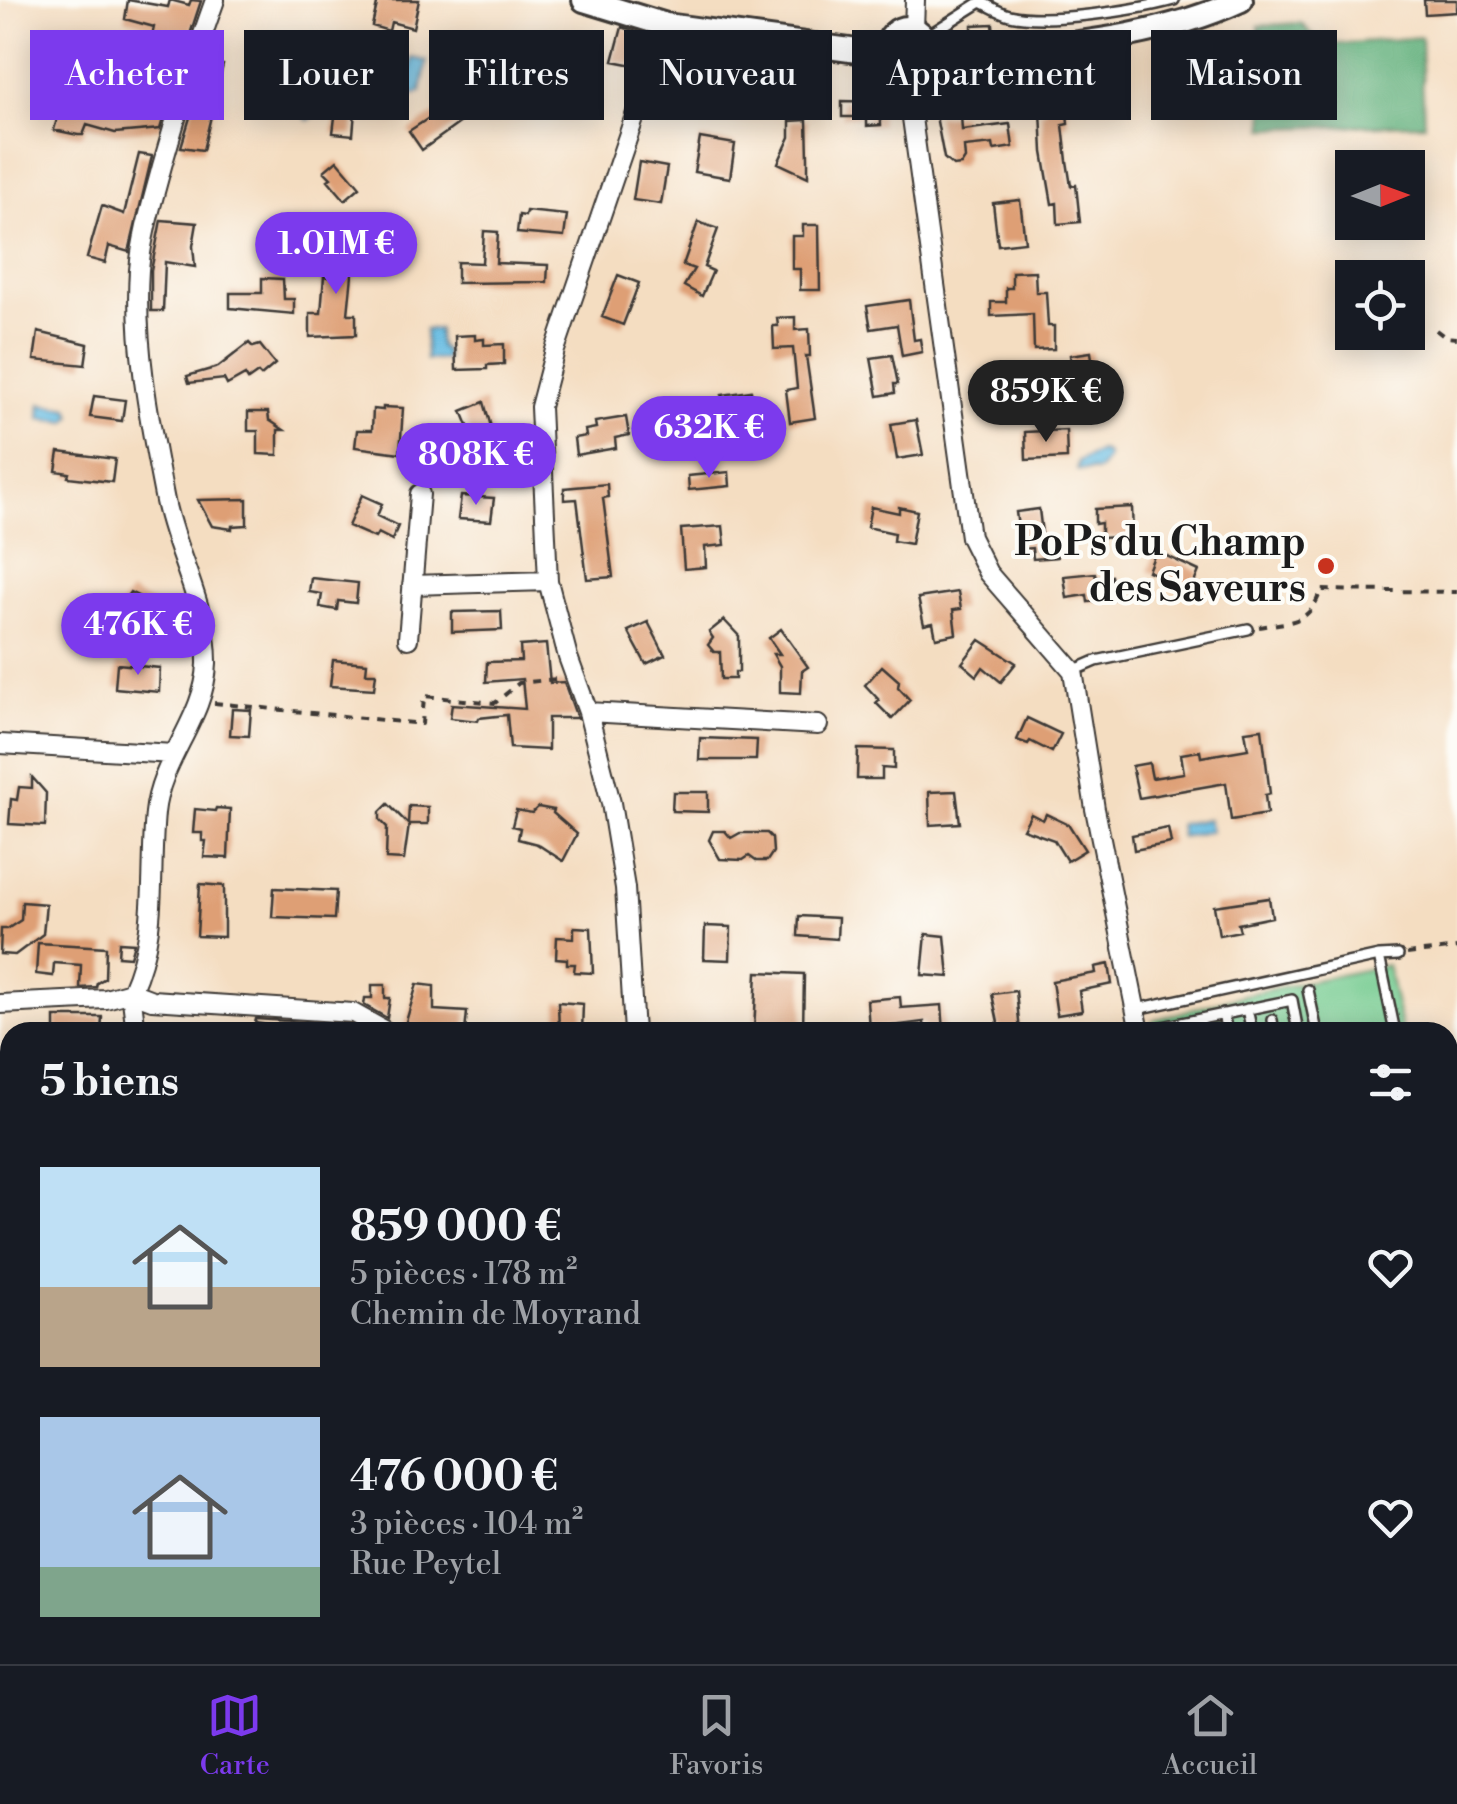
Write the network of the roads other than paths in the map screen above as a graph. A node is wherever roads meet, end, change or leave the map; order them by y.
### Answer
1 (215, 0) edge
2 (584, 0) edge
3 (915, 0) edge
4 (1174, 0) edge
5 (1241, 0) edge
6 (981, 1) edge
7 (666, 26) junction
8 (917, 30) edge
9 (940, 30) edge
10 (1131, 34) edge
11 (852, 50) edge
12 (912, 120) edge
13 (420, 494) dead end
14 (548, 581) junction
15 (412, 586) junction
16 (1248, 629) road end
17 (408, 639) dead end
18 (1072, 670) junction
19 (588, 712) junction
20 (818, 725) dead end
21 (0, 744) edge
22 (174, 754) junction
23 (1398, 955) road end
24 (1379, 956) junction
25 (1308, 990) dead end
26 (132, 992) junction
27 (0, 1004) edge
28 (1248, 1009) junction
29 (1135, 1010) junction
30 (1223, 1014) junction
31 (135, 1022) edge
32 (369, 1022) edge
33 (633, 1022) edge
34 (1138, 1022) edge
35 (1200, 1022) edge
36 (1225, 1022) edge
37 (1250, 1022) edge
38 (1296, 1022) edge
39 (1315, 1022) edge
40 (1394, 1022) edge

1 - 22 street
2 - 7 main road
3 - 8 street
4 - 6 lane
5 - 10 main road
6 - 9 lane
7 - 11 main road
7 - 14 street
12 - 18 street
13 - 15 street
14 - 15 street
14 - 19 street
15 - 17 street
16 - 18 lane
18 - 29 street
19 - 20 street
19 - 33 street
21 - 22 street
22 - 26 street
23 - 24 lane
24 - 29 lane
24 - 40 lane
25 - 39 lane
26 - 27 street
26 - 31 street
26 - 32 street
28 - 30 lane
28 - 37 lane
28 - 38 lane
29 - 34 street
30 - 35 lane
30 - 36 lane

